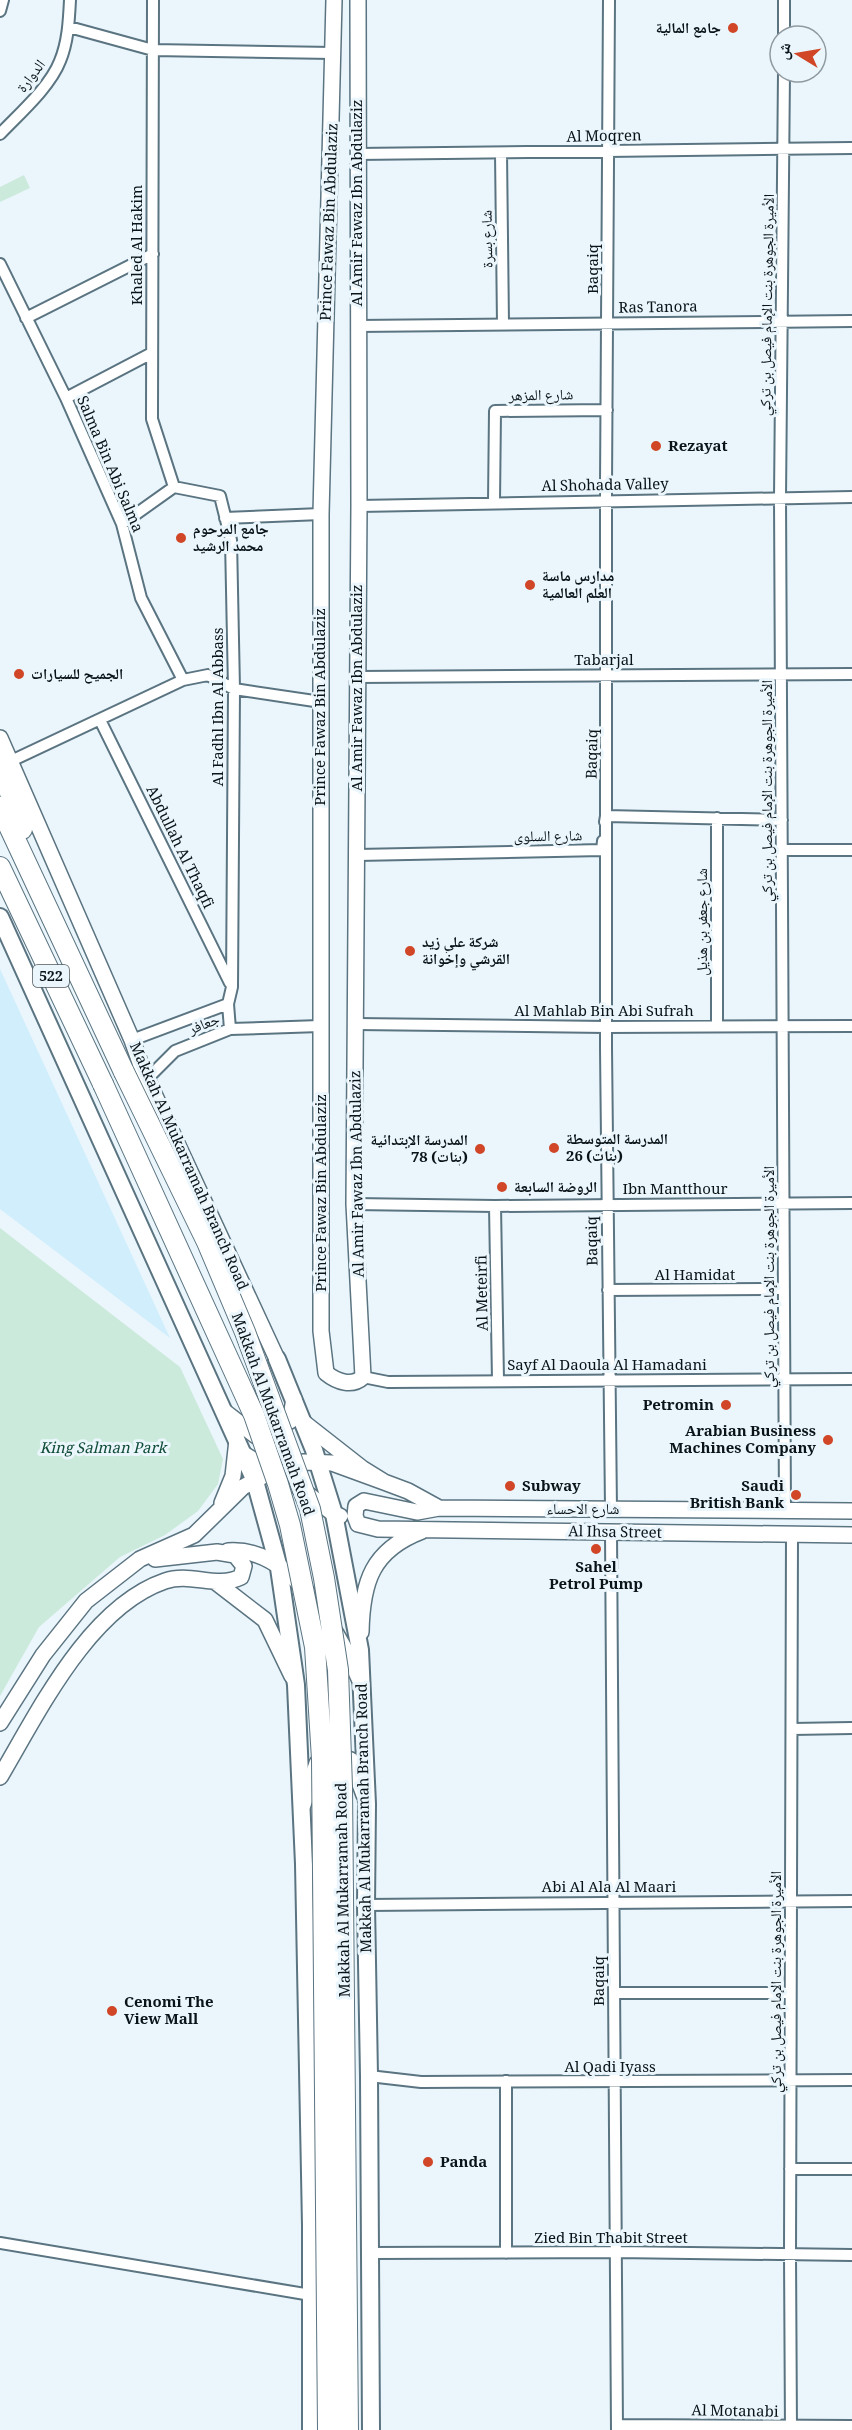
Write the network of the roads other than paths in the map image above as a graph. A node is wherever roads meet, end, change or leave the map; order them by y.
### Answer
1 (3, 0) edge
2 (70, 0) edge
3 (153, 0) edge
4 (334, 0) edge
5 (358, 0) edge
6 (609, 0) edge
7 (784, 0) edge
8 (0, 11) edge
9 (784, 24) edge
10 (69, 27) junction
11 (153, 50) junction
12 (333, 52) junction
13 (784, 84) edge
14 (0, 134) edge
15 (784, 148) junction
16 (852, 148) edge
17 (608, 151) junction
18 (501, 153) junction
19 (357, 154) junction
20 (153, 254) junction
21 (0, 264) edge
22 (27, 318) junction
23 (782, 321) junction
24 (852, 321) edge
25 (608, 323) junction
26 (503, 324) junction
27 (357, 326) junction
28 (152, 353) junction
29 (66, 398) junction
30 (607, 410) junction
31 (174, 487) junction
32 (852, 497) edge
33 (780, 498) junction
34 (606, 500) junction
35 (494, 502) junction
36 (359, 506) junction
37 (321, 514) junction
38 (225, 518) junction
39 (122, 524) junction
40 (782, 674) junction
41 (852, 674) edge
42 (608, 676) junction
43 (357, 677) junction
44 (183, 680) junction
45 (234, 689) junction
46 (321, 702) junction
47 (100, 720) junction
48 (0, 738) edge
49 (5, 762) edge
50 (0, 807) edge
51 (606, 816) junction
52 (717, 818) junction
53 (782, 820) junction
54 (783, 850) junction
55 (852, 850) edge
56 (357, 855) junction
57 (0, 867) edge
58 (0, 917) edge
59 (59, 934) junction
60 (6, 946) edge
61 (232, 987) junction
62 (228, 1004) junction
63 (356, 1024) junction
64 (784, 1025) junction
65 (320, 1026) junction
66 (717, 1026) junction
67 (852, 1026) edge
68 (606, 1027) junction
69 (230, 1029) junction
70 (132, 1040) junction
71 (147, 1079) junction
72 (784, 1203) junction
73 (852, 1203) edge
74 (354, 1204) junction
75 (606, 1204) junction
76 (495, 1206) junction
77 (783, 1289) junction
78 (608, 1290) junction
79 (277, 1359) joint
80 (363, 1377) junction
81 (852, 1379) edge
82 (498, 1380) junction
83 (610, 1380) junction
84 (784, 1380) junction
85 (294, 1399) junction
86 (225, 1412) junction
87 (303, 1422) junction
88 (239, 1447) junction
89 (317, 1463) junction
90 (273, 1471) junction
91 (255, 1480) junction
92 (384, 1482) junction
93 (220, 1508) junction
94 (439, 1508) junction
95 (611, 1509) junction
96 (785, 1510) junction
97 (852, 1511) edge
98 (334, 1514) junction
99 (358, 1524) junction
100 (427, 1529) junction
101 (611, 1532) junction
102 (792, 1534) junction
103 (852, 1535) edge
104 (217, 1552) junction
105 (130, 1567) junction
106 (279, 1568) junction
107 (217, 1583) junction
108 (360, 1650) junction
109 (296, 1685) junction
110 (362, 1685) junction
111 (0, 1724) edge
112 (852, 1728) edge
113 (792, 1729) junction
114 (0, 1777) edge
115 (367, 1804) junction
116 (302, 1808) junction
117 (852, 1901) edge
118 (614, 1902) junction
119 (791, 1902) junction
120 (366, 1905) junction
121 (614, 1992) junction
122 (790, 1993) junction
123 (369, 2076) junction
124 (790, 2080) junction
125 (852, 2080) edge
126 (506, 2081) junction
127 (614, 2082) junction
128 (790, 2169) junction
129 (852, 2169) edge
130 (0, 2243) edge
131 (616, 2252) junction
132 (370, 2253) junction
133 (506, 2253) junction
134 (789, 2254) junction
135 (852, 2255) edge
136 (311, 2295) junction
137 (852, 2427) edge
138 (617, 2428) edge
139 (714, 2428) edge
140 (791, 2428) edge
141 (311, 2430) edge
142 (328, 2430) edge
143 (348, 2430) edge
144 (371, 2430) edge

1 - 8 street
2 - 10 street, الدوارة
3 - 11 street, Khaled Al Hakim
4 - 12 main road, Prince Fawaz Bin Abdulaziz
5 - 19 main road, Al Amir Fawaz Ibn Abdulaziz
6 - 17 street, Baqaiq
7 - 9 street
10 - 11 street
10 - 14 street, الدوارة
11 - 12 street
11 - 20 street, Khaled Al Hakim
12 - 37 main road, Prince Fawaz Bin Abdulaziz
13 - 15 street, الأميرة الجوهرة بنت الإمام فيصل بن تركي
15 - 16 street, Al Moqren
15 - 17 street, Al Moqren
15 - 23 street, الأميرة الجوهرة بنت الإمام فيصل بن تركي
17 - 18 street, Al Moqren
17 - 25 street, Baqaiq
18 - 19 street, Al Moqren
18 - 26 street, شارع بسرة
19 - 27 main road, Al Amir Fawaz Ibn Abdulaziz
20 - 22 street
20 - 28 street, Khaled Al Hakim
21 - 22 street, Salma Bin Abi Salma
22 - 29 street, Salma Bin Abi Salma
23 - 24 street, Ras Tanora
23 - 25 street, Ras Tanora
23 - 33 street, الأميرة الجوهرة بنت الإمام فيصل بن تركي
25 - 26 street, Ras Tanora
25 - 30 street, Baqaiq
26 - 27 street, Ras Tanora
27 - 36 main road, Al Amir Fawaz Ibn Abdulaziz
28 - 29 street
28 - 31 street, Khaled Al Hakim
29 - 39 street, Salma Bin Abi Salma
30 - 34 street, Baqaiq
30 - 35 street, شارع المزهر
31 - 38 street, Al Fadhl Ibn Al Abbass
31 - 39 street
32 - 33 street, Al Shohada Valley
33 - 34 street, Al Shohada Valley
33 - 40 street, الأميرة الجوهرة بنت الإمام فيصل بن تركي
34 - 35 street, Al Shohada Valley
34 - 42 street, Baqaiq
35 - 36 street, Al Shohada Valley
36 - 43 main road, Al Amir Fawaz Ibn Abdulaziz
37 - 38 street
37 - 46 main road, Prince Fawaz Bin Abdulaziz
38 - 45 street, Al Fadhl Ibn Al Abbass
39 - 44 street, Salma Bin Abi Salma
40 - 41 street, Tabarjal
40 - 42 street, Tabarjal
40 - 53 street, الأميرة الجوهرة بنت الإمام فيصل بن تركي
42 - 43 street, Tabarjal
42 - 51 street, Baqaiq
43 - 56 main road, Al Amir Fawaz Ibn Abdulaziz
44 - 45 street
44 - 47 street
45 - 46 street
45 - 61 street, Al Fadhl Ibn Al Abbass
46 - 65 main road, Prince Fawaz Bin Abdulaziz
47 - 49 street
47 - 61 street, Abdullah Al Thaqfi
48 - 49 main road, Makkah Al Mukarramah Branch Road
49 - 59 highway
49 - 70 main road, Makkah Al Mukarramah Branch Road
50 - 59 highway, Makkah Al Mukarramah Road / 522
51 - 52 street
51 - 56 street, شارع السلوى
51 - 68 street, Baqaiq
52 - 53 street
52 - 66 street, شارع جعفر بن هذيل
53 - 54 street, الأميرة الجوهرة بنت الإمام فيصل بن تركي
54 - 55 street
54 - 64 street, الأميرة الجوهرة بنت الإمام فيصل بن تركي
56 - 63 main road, Al Amir Fawaz Ibn Abdulaziz
57 - 142 highway, Makkah Al Mukarramah Road / 522, bridge
58 - 60 main road
59 - 143 highway, Makkah Al Mukarramah Road / 522, bridge
60 - 86 main road
61 - 62 street, Al Fadhl Ibn Al Abbass
62 - 69 street, Al Fadhl Ibn Al Abbass
62 - 70 street
63 - 68 street, Al Mahlab Bin Abi Sufrah
63 - 74 main road, Al Amir Fawaz Ibn Abdulaziz
64 - 66 street, Al Mahlab Bin Abi Sufrah
64 - 67 street, Al Mahlab Bin Abi Sufrah
64 - 72 street, الأميرة الجوهرة بنت الإمام فيصل بن تركي
65 - 69 street, جعافر
65 - 80 main road, Prince Fawaz Bin Abdulaziz
66 - 68 street, Al Mahlab Bin Abi Sufrah
68 - 75 street, Baqaiq
69 - 71 street, جعافر
70 - 71 main road, Makkah Al Mukarramah Branch Road
71 - 79 main road, Makkah Al Mukarramah Branch Road
72 - 73 street, Ibn Mantthour
72 - 75 street, Ibn Mantthour
72 - 77 street, الأميرة الجوهرة بنت الإمام فيصل بن تركي
74 - 76 street, Ibn Mantthour
74 - 80 main road, Al Amir Fawaz Ibn Abdulaziz
75 - 76 street, Ibn Mantthour
75 - 78 street, Baqaiq
76 - 82 street, Al Meteirfi
77 - 78 street, Al Hamidat
77 - 84 street, الأميرة الجوهرة بنت الإمام فيصل بن تركي
78 - 83 street, Baqaiq
79 - 85 main road, Makkah Al Mukarramah Branch Road
80 - 82 street, Sayf Al Daoula Al Hamadani
81 - 84 street, Sayf Al Daoula Al Hamadani
82 - 83 street, Sayf Al Daoula Al Hamadani
83 - 84 street, Sayf Al Daoula Al Hamadani
83 - 95 street, Baqaiq
84 - 96 street, الأميرة الجوهرة بنت الإمام فيصل بن تركي
85 - 86 main road
85 - 87 main road, Makkah Al Mukarramah Branch Road
86 - 88 main road
87 - 89 main road, Makkah Al Mukarramah Branch Road
87 - 92 main road
88 - 90 main road
88 - 91 main road
88 - 93 main road
89 - 90 main road
89 - 92 main road
89 - 98 main road, Makkah Al Mukarramah Branch Road
90 - 91 main road
90 - 98 main road
91 - 93 main road
91 - 106 main road
92 - 94 main road
93 - 105 main road
94 - 95 main road, شارع الاحساء
94 - 99 main road, شارع الاحساء
95 - 96 main road, شارع الاحساء
96 - 97 main road, شارع الاحساء
98 - 99 main road
98 - 108 main road, Makkah Al Mukarramah Branch Road
99 - 100 main road, Al Ihsa Street
100 - 101 main road, Al Ihsa Street
100 - 108 main road
101 - 102 main road, Al Ihsa Street
101 - 118 street, Baqaiq
102 - 103 main road, Al Ihsa Street
102 - 113 street, الأميرة الجوهرة بنت الإمام فيصل بن تركي
104 - 105 main road
104 - 106 main road
104 - 107 main road
105 - 111 main road
106 - 109 main road
106 - 110 main road
107 - 109 main road
107 - 114 main road
108 - 110 main road, Makkah Al Mukarramah Branch Road
109 - 116 main road
110 - 115 main road, Makkah Al Mukarramah Branch Road
112 - 113 street
113 - 119 street, الأميرة الجوهرة بنت الإمام فيصل بن تركي
115 - 116 main road
115 - 120 main road, Makkah Al Mukarramah Branch Road
116 - 136 main road
117 - 119 street, Abi Al Ala Al Maari
118 - 119 street, Abi Al Ala Al Maari
118 - 120 street, Abi Al Ala Al Maari
118 - 121 street, Baqaiq
119 - 122 street, الأميرة الجوهرة بنت الإمام فيصل بن تركي
120 - 123 main road, Makkah Al Mukarramah Branch Road
121 - 122 street
121 - 127 street, Baqaiq
122 - 124 street, الأميرة الجوهرة بنت الإمام فيصل بن تركي
123 - 126 street, Al Qadi Iyass
123 - 132 main road, Makkah Al Mukarramah Branch Road
124 - 125 street, Al Qadi Iyass
124 - 127 street, Al Qadi Iyass
124 - 128 street, الأميرة الجوهرة بنت الإمام فيصل بن تركي
126 - 127 street, Al Qadi Iyass
126 - 133 street
127 - 131 street, Baqaiq
128 - 129 street
128 - 134 street, الأميرة الجوهرة بنت الإمام فيصل بن تركي
130 - 136 street
131 - 133 street, Zied Bin Thabit Street
131 - 134 street, Zied Bin Thabit Street
131 - 138 street, Baqaiq
132 - 133 street, Zied Bin Thabit Street
132 - 144 main road, Makkah Al Mukarramah Branch Road
134 - 135 street, Zied Bin Thabit Street
134 - 140 street, الأميرة الجوهرة بنت الإمام فيصل بن تركي
136 - 141 main road
137 - 140 street, Al Motanabi
138 - 139 street, Al Motanabi
139 - 140 street, Al Motanabi

